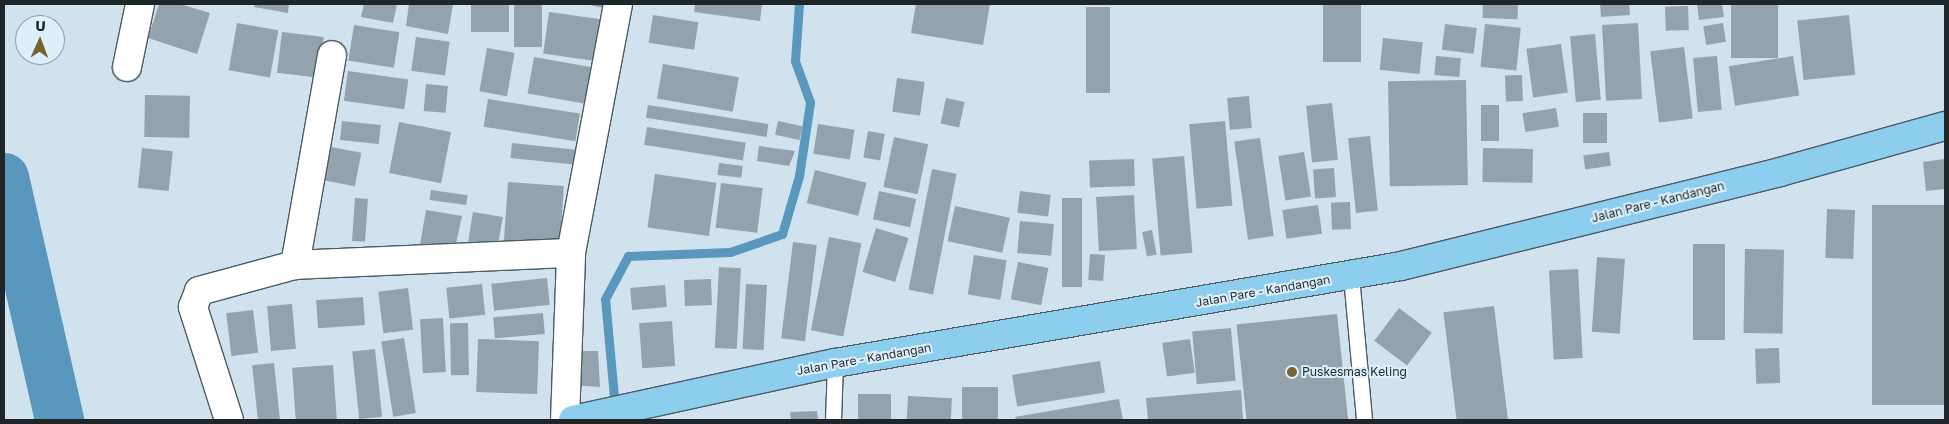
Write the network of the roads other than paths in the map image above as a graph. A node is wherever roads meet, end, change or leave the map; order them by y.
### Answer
1 (140, 4) edge
2 (618, 4) edge
3 (332, 55) dead end
4 (127, 67) dead end
5 (1945, 126) edge
6 (571, 253) junction
7 (295, 265) junction
8 (1351, 276) junction
9 (835, 363) junction
10 (229, 420) edge
11 (565, 420) edge
12 (573, 420) edge
13 (833, 420) edge
14 (1364, 420) edge

1 - 4 street
2 - 6 street
3 - 7 street
5 - 8 main road, Jalan Pare - Kandangan
6 - 7 street
6 - 11 street
7 - 10 street
8 - 9 main road, Jalan Pare - Kandangan
8 - 14 lane
9 - 12 main road, Jalan Pare - Kandangan
9 - 13 lane

